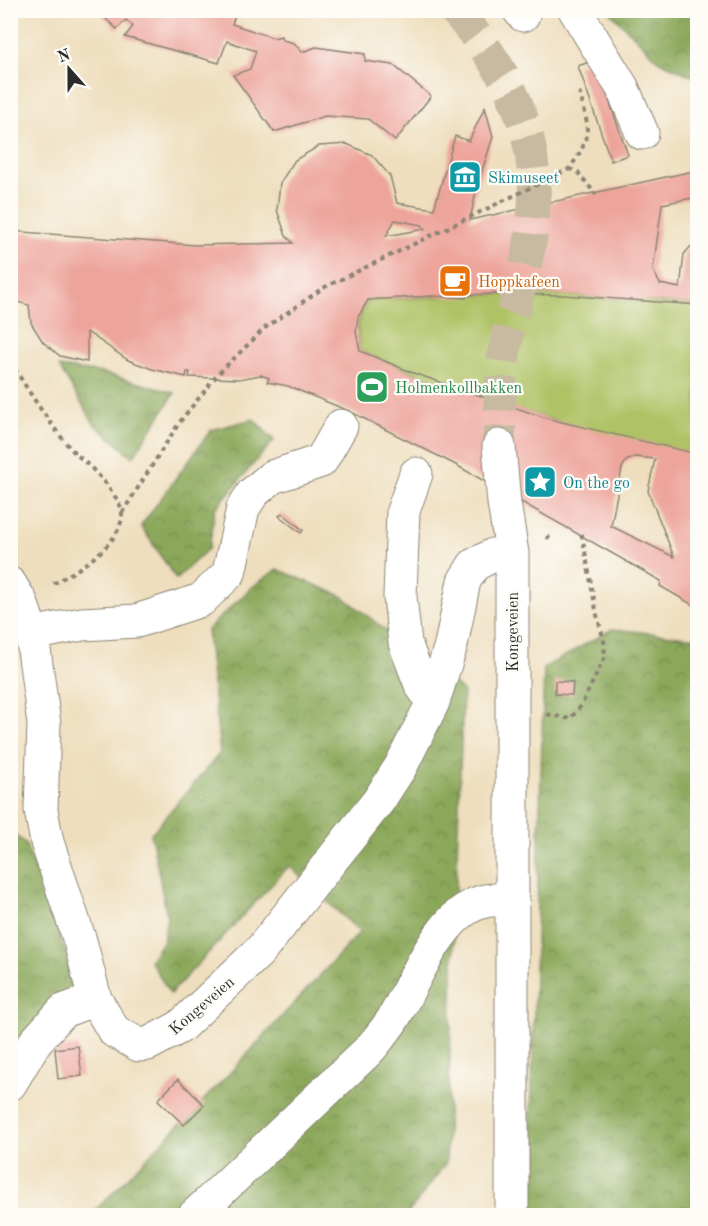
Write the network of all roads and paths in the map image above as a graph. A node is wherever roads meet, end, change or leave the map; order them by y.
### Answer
1 (575, 10) edge
2 (577, 84) dead end
3 (642, 133) dead end
4 (569, 169) junction
5 (596, 195) dead end
6 (10, 361) edge
7 (341, 426) dead end
8 (500, 447) tunnel mouth
9 (416, 474) dead end
10 (122, 513) junction
11 (581, 530) dead end
12 (512, 554) junction
13 (16, 593) edge
14 (32, 634) junction
15 (433, 702) junction
16 (541, 712) dead end
17 (513, 900) junction
18 (95, 999) junction
19 (10, 1084) edge
20 (195, 1215) edge
21 (512, 1215) edge

1 - 3 street
2 - 4 path
4 - 5 path
4 - 10 path
6 - 10 path
7 - 14 street
8 - 12 street, Kongeveien
9 - 15 street
10 - 13 path
11 - 16 path
12 - 15 street, Kongeveien
12 - 17 street, Kongeveien
13 - 14 street, Kongeveien
14 - 18 street, Kongeveien
15 - 18 street, Kongeveien
17 - 20 street
17 - 21 street, Kongeveien
18 - 19 street

